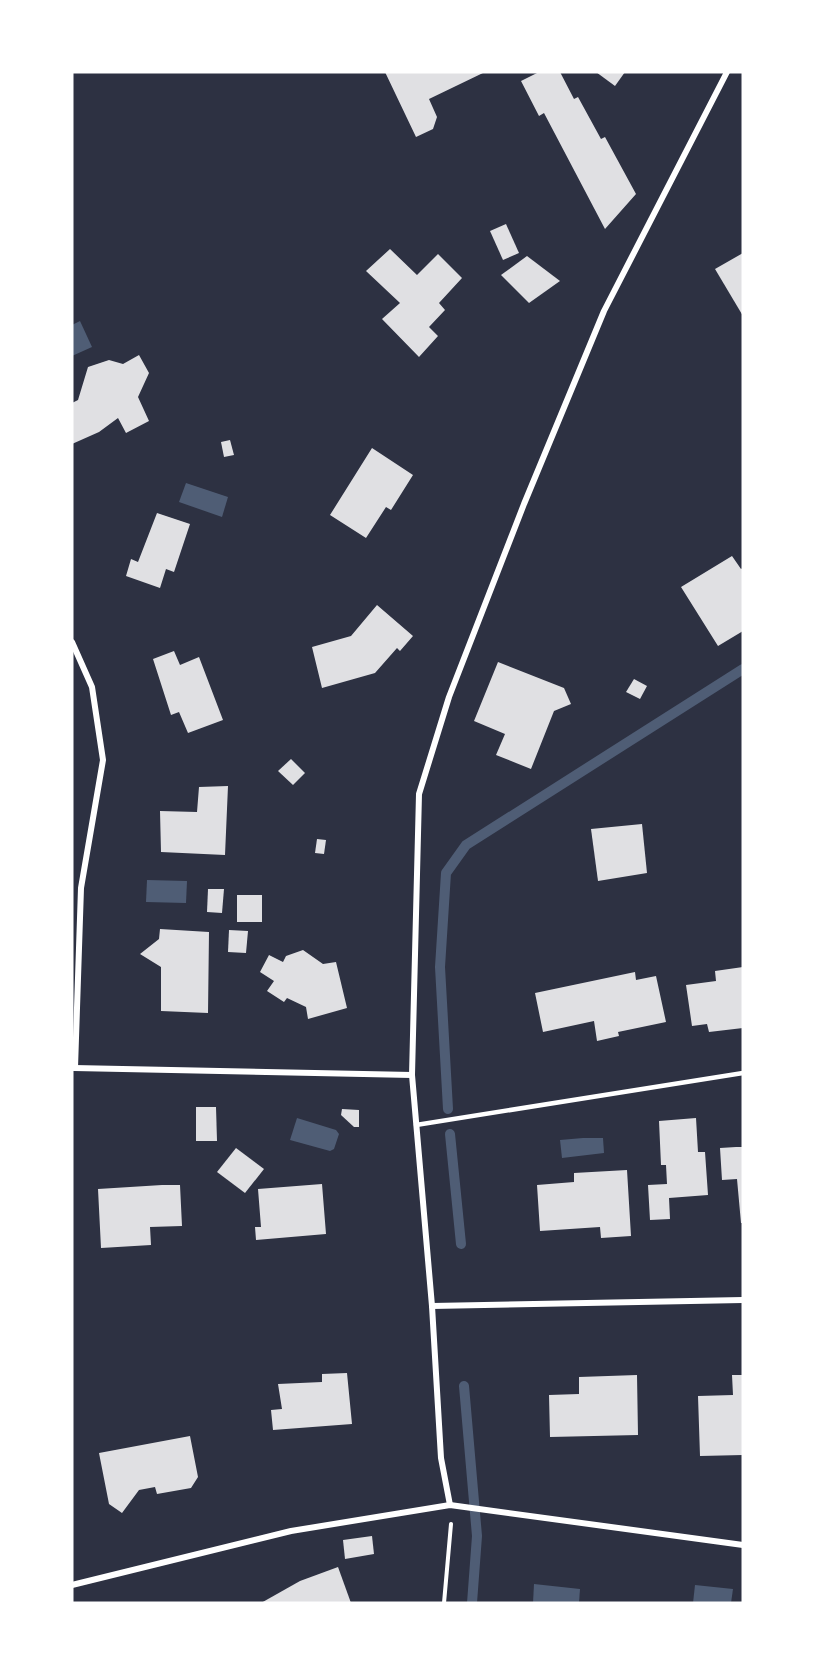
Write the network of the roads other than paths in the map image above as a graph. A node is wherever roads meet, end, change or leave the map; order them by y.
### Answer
1 (728, 72) edge
2 (72, 642) edge
3 (74, 1068) edge
4 (743, 1073) edge
5 (412, 1076) junction
6 (416, 1125) junction
7 (743, 1300) edge
8 (432, 1306) junction
9 (450, 1505) junction
10 (743, 1545) edge
11 (72, 1585) edge

1 - 5 street
2 - 3 street
3 - 5 street
4 - 6 lane
5 - 6 street
6 - 8 street
7 - 8 street
8 - 9 street
9 - 10 street
9 - 11 street

